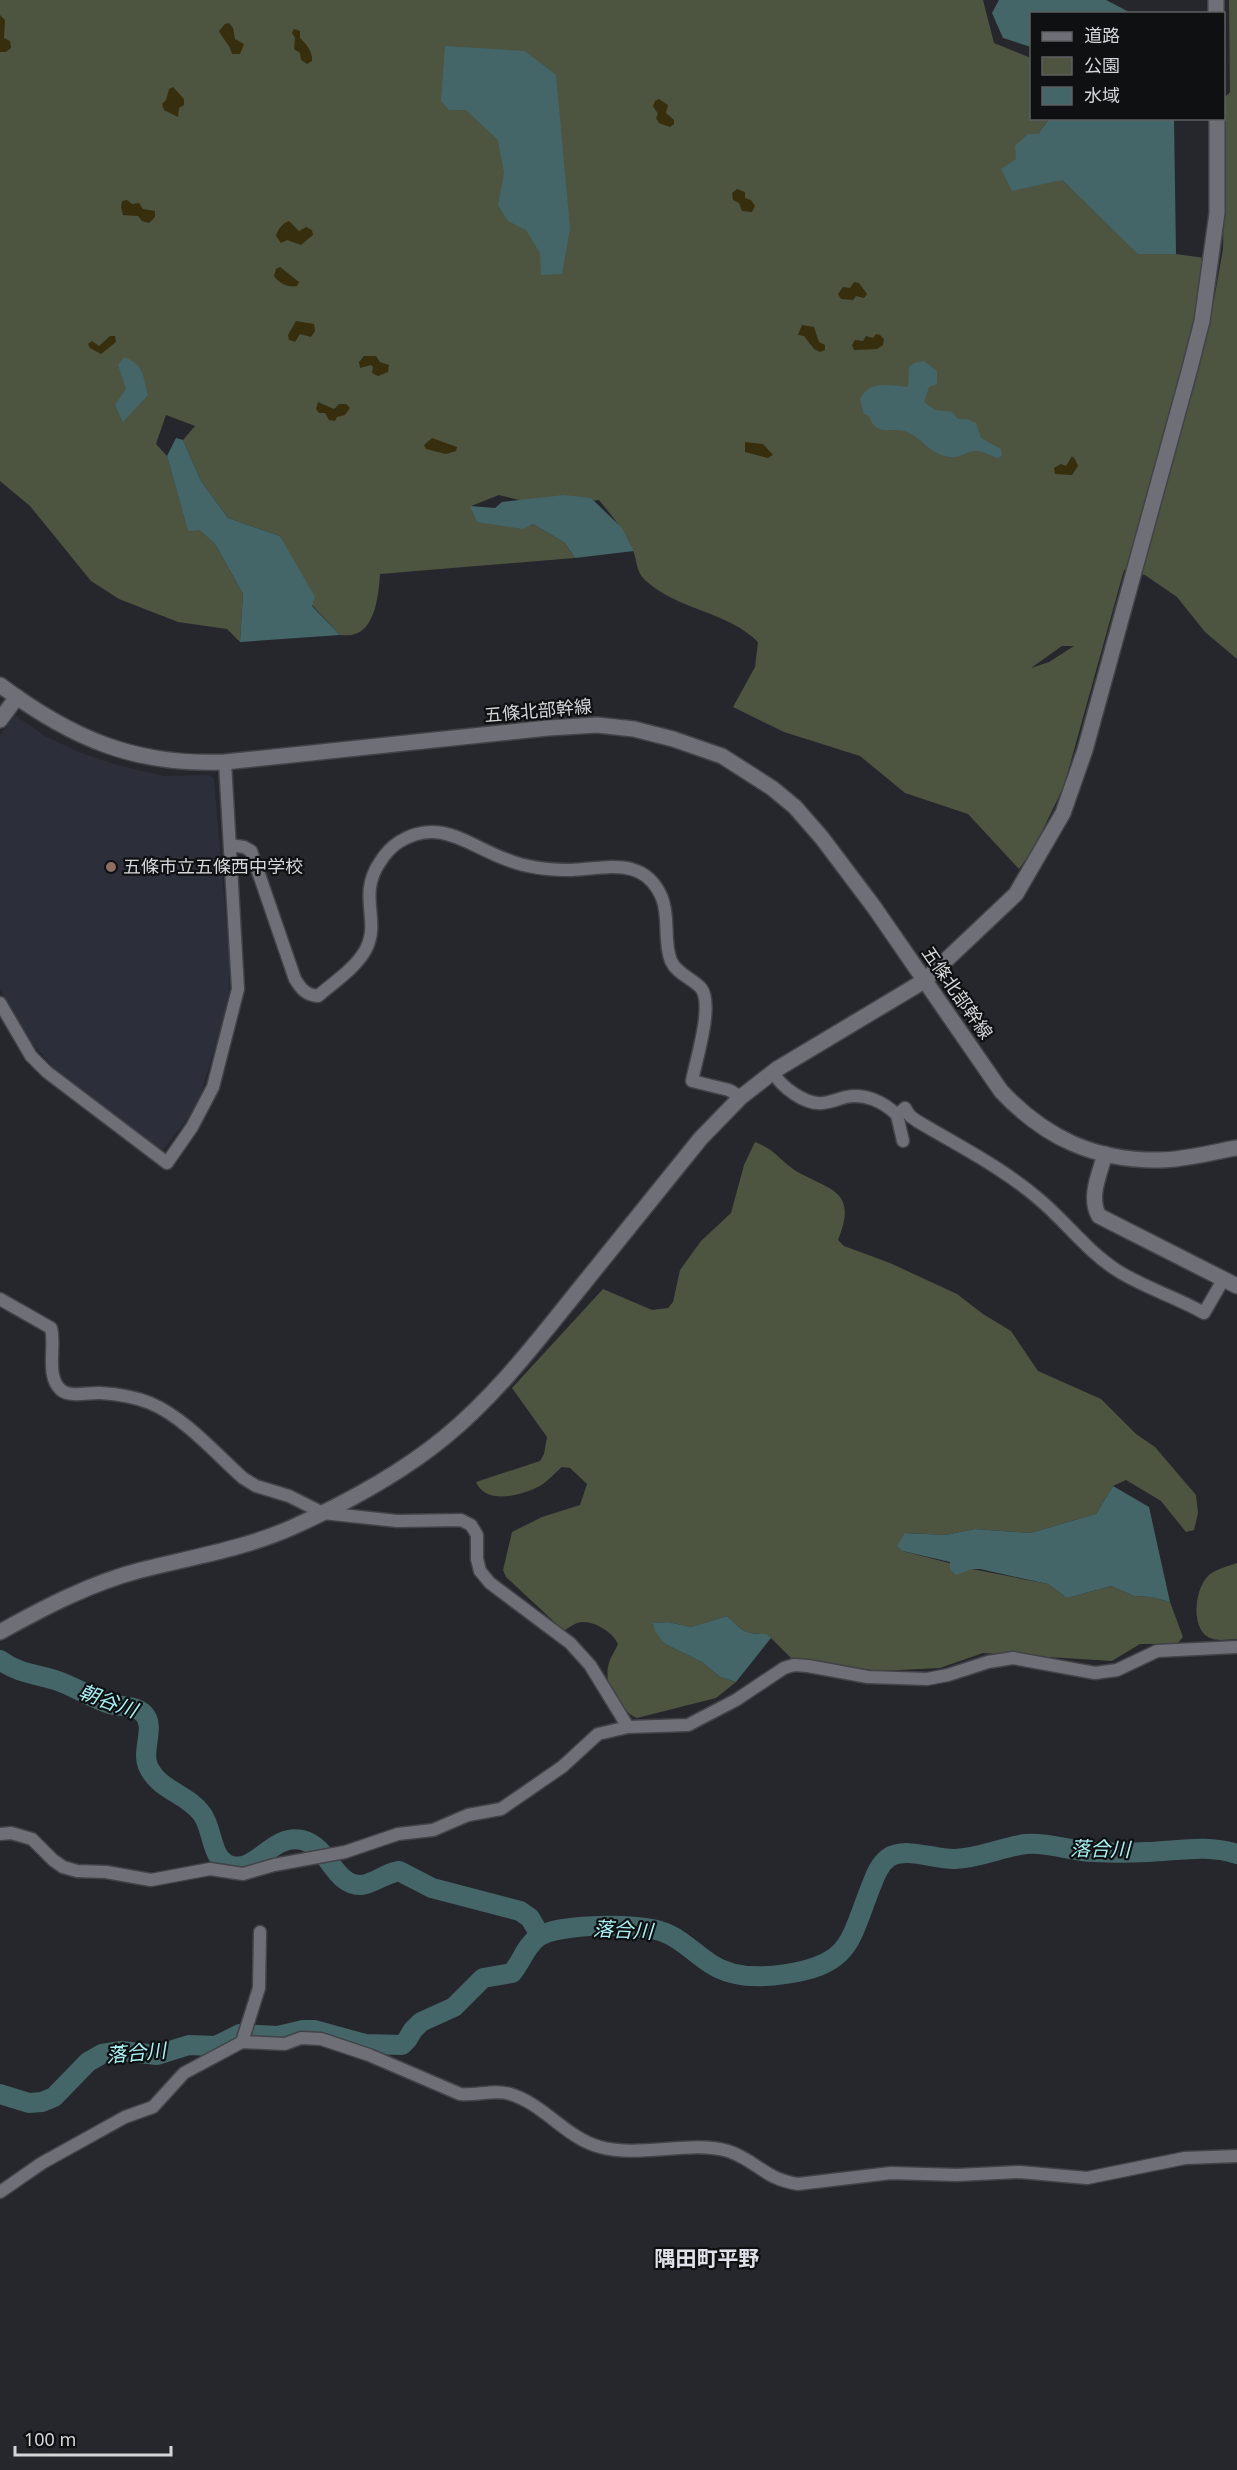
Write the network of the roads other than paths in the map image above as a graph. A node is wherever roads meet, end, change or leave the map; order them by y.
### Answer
1 (1217, 120) edge
2 (0, 685) edge
3 (17, 698) junction
4 (0, 720) edge
5 (225, 762) junction
6 (230, 845) junction
7 (924, 981) junction
8 (0, 1003) edge
9 (773, 1072) junction
10 (741, 1097) junction
11 (901, 1112) junction
12 (903, 1141) dead end
13 (1237, 1148) edge
14 (1105, 1154) junction
15 (1230, 1283) edge
16 (0, 1299) edge
17 (323, 1513) junction
18 (0, 1632) edge
19 (1237, 1647) edge
20 (628, 1727) junction
21 (0, 1834) edge
22 (260, 1932) dead end
23 (242, 2042) junction
24 (1237, 2156) edge
25 (0, 2192) edge

1 - 7 street
2 - 3 street, 五條北部幹線
3 - 4 street
3 - 5 street, 五條北部幹線
5 - 6 street
5 - 7 street, 五條北部幹線
6 - 8 street
6 - 10 street
7 - 9 street
7 - 14 street, 五條北部幹線
9 - 10 street
9 - 11 street
10 - 17 street
11 - 12 street
11 - 15 street
13 - 14 street, 五條北部幹線
14 - 15 street
16 - 17 street
17 - 18 street
17 - 20 street
19 - 20 street
20 - 21 street
22 - 23 street
23 - 24 street
23 - 25 street

